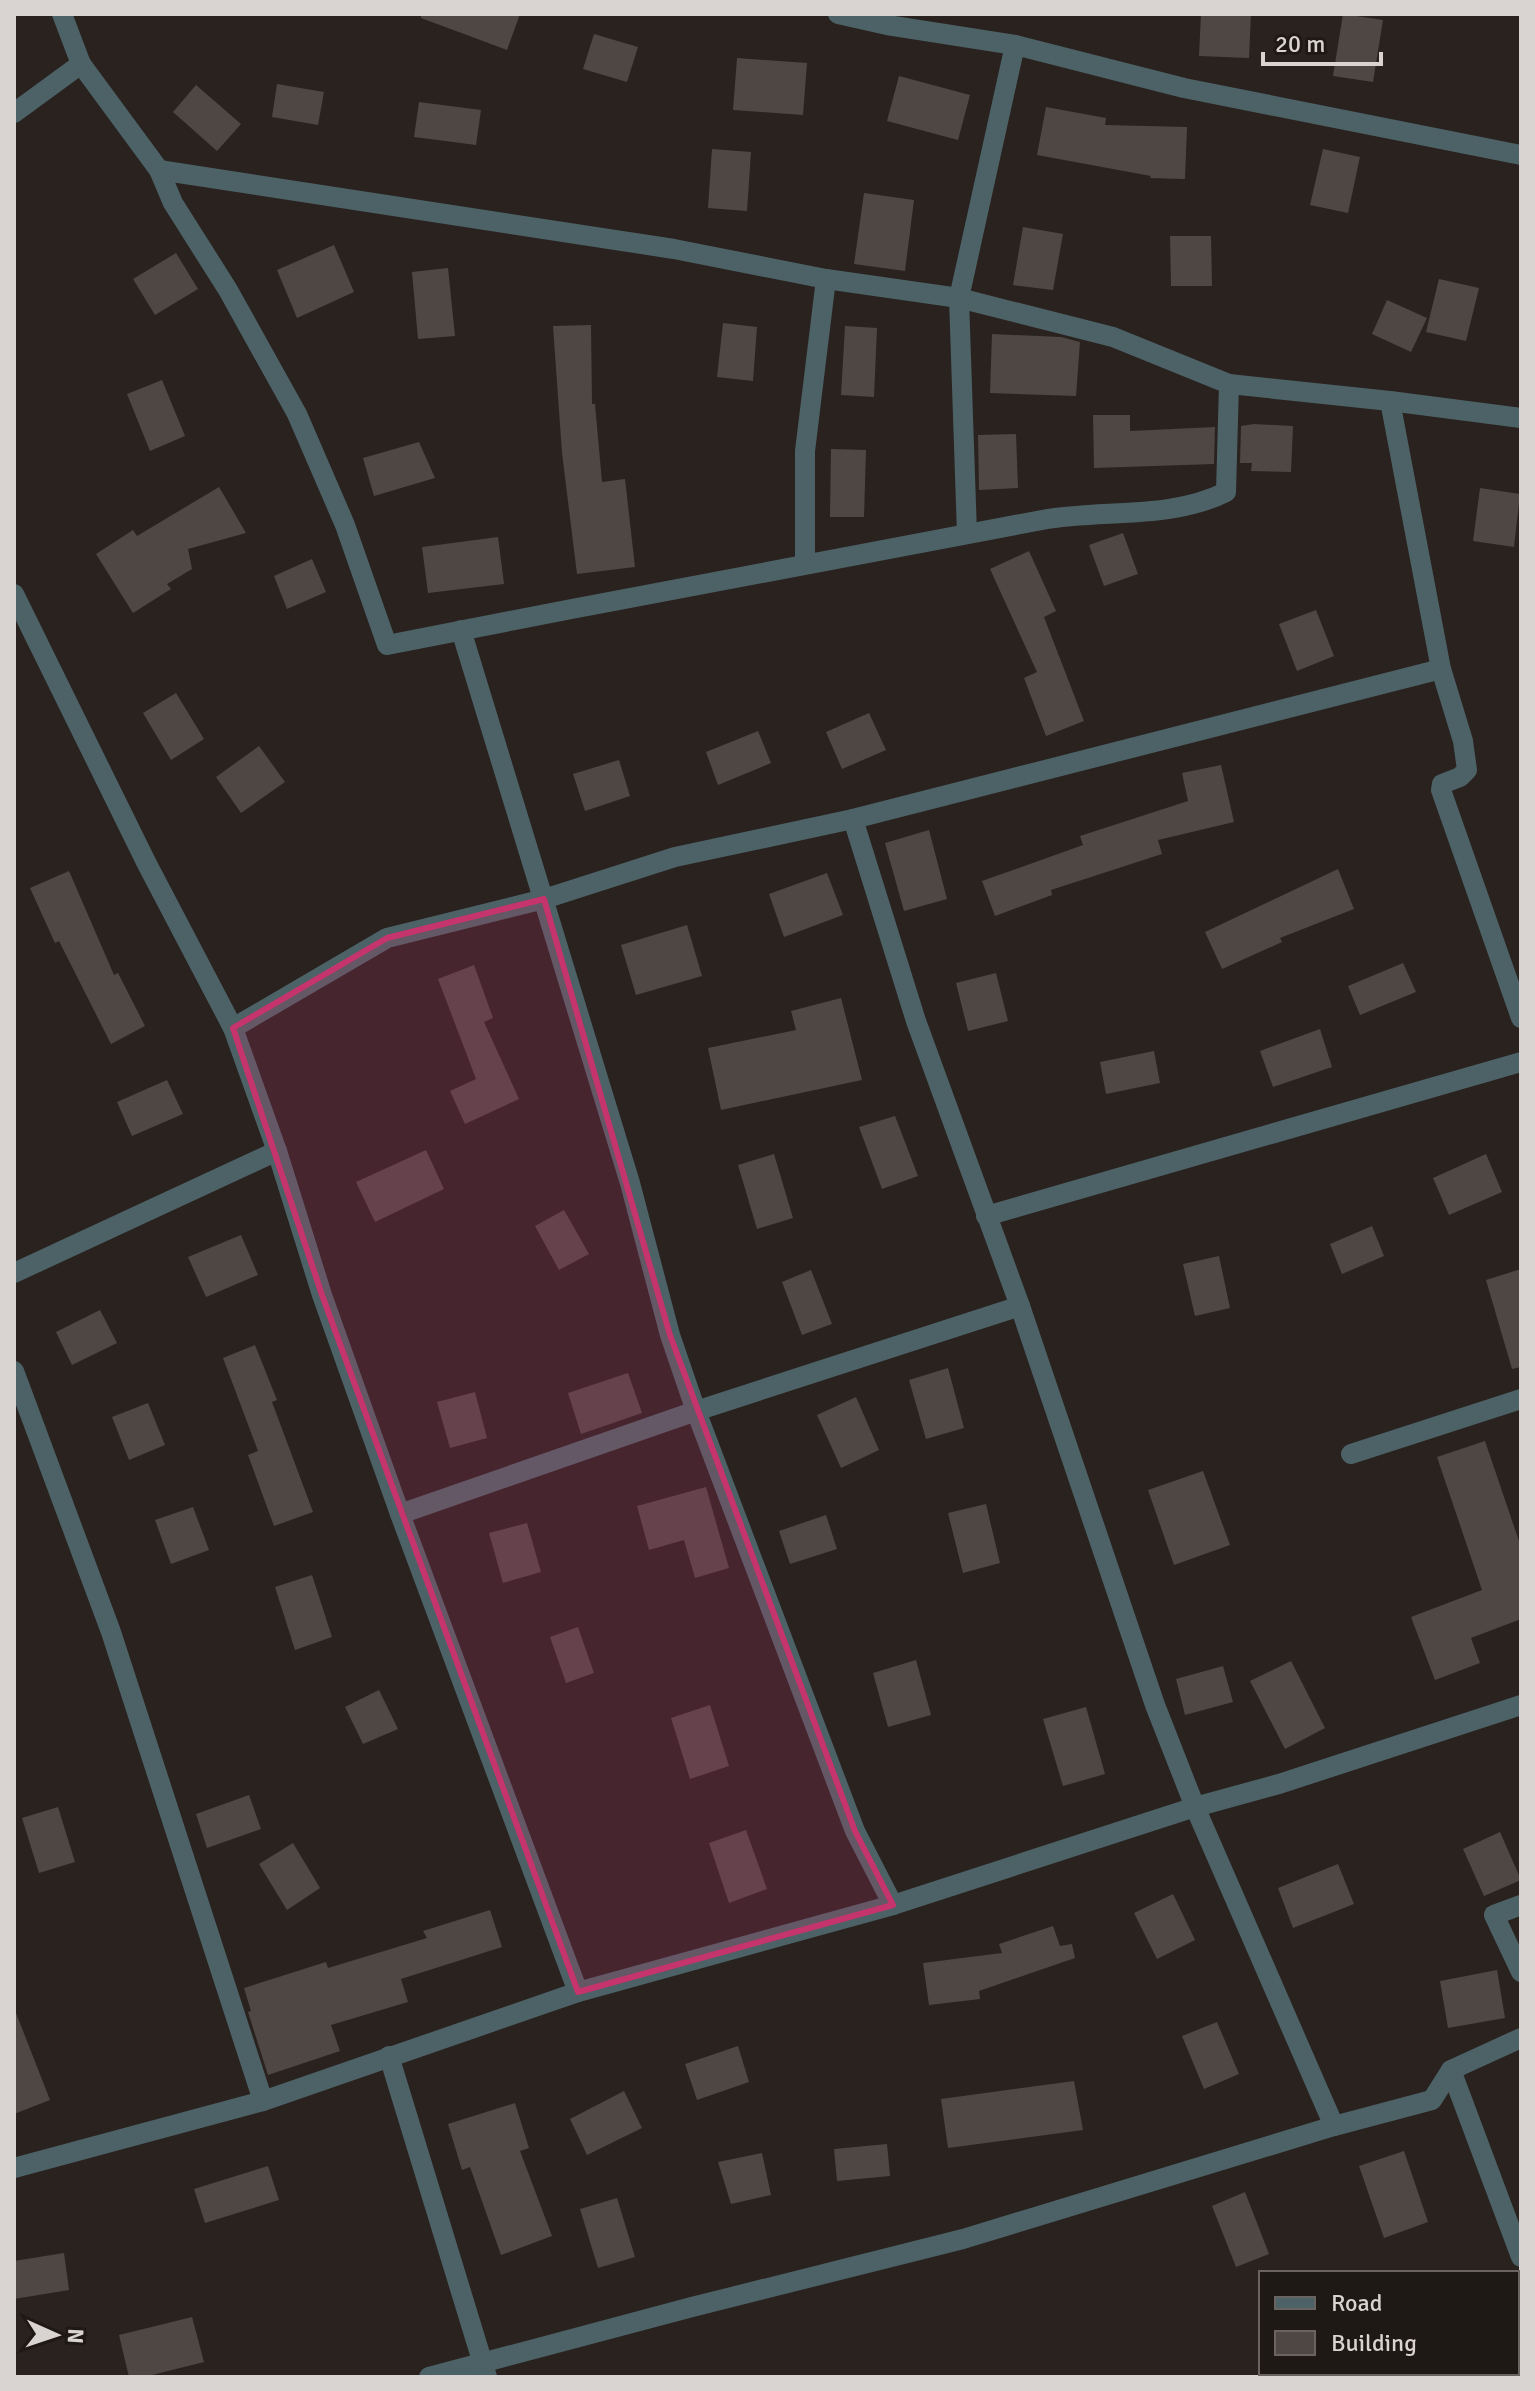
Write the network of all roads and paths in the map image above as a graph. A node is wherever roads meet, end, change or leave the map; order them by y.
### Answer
1 (62, 14) edge
2 (838, 14) edge
3 (1015, 45) junction
4 (81, 64) junction
5 (14, 113) edge
6 (1521, 155) edge
7 (159, 170) junction
8 (826, 279) junction
9 (959, 298) junction
10 (1229, 384) junction
11 (1390, 401) junction
12 (1521, 418) edge
13 (967, 534) junction
14 (805, 563) junction
15 (14, 594) edge
16 (461, 630) junction
17 (1441, 669) junction
18 (853, 819) junction
19 (544, 899) junction
20 (1521, 1018) edge
21 (233, 1028) junction
22 (1521, 1062) edge
23 (277, 1151) junction
24 (986, 1216) junction
25 (14, 1273) edge
26 (1020, 1306) junction
27 (14, 1371) edge
28 (1521, 1399) edge
29 (696, 1411) junction
30 (1351, 1454) dead end
31 (400, 1514) junction
32 (1521, 1705) edge
33 (1195, 1807) junction
34 (893, 1905) junction
35 (1521, 1905) edge
36 (1521, 1972) edge
37 (578, 1992) junction
38 (1521, 2038) edge
39 (389, 2056) junction
40 (1451, 2070) junction
41 (263, 2101) junction
42 (1334, 2126) junction
43 (14, 2168) edge
44 (1521, 2257) edge
45 (485, 2371) edge
46 (429, 2377) edge

1 - 4 street
2 - 3 street
3 - 6 street
3 - 9 street
4 - 5 street
4 - 7 street
7 - 8 street
7 - 16 street
8 - 9 street
8 - 14 street
9 - 10 street
9 - 13 street
10 - 11 street
10 - 13 street
11 - 12 street
11 - 17 street
13 - 14 street
14 - 16 street
15 - 21 street
16 - 19 street
17 - 18 street
17 - 20 street
18 - 19 street
18 - 24 street
19 - 21 street
19 - 29 street
21 - 23 street
22 - 24 street
23 - 25 street
23 - 31 street
24 - 26 street
26 - 29 street
26 - 33 street
27 - 41 street
28 - 30 street
29 - 31 street
29 - 34 street
31 - 37 street
32 - 33 street
33 - 34 street
33 - 42 street
34 - 37 street
35 - 36 street
37 - 39 street
38 - 40 street
39 - 41 street
39 - 45 street
40 - 42 street
40 - 44 street
41 - 43 street
42 - 45 street
45 - 46 street

